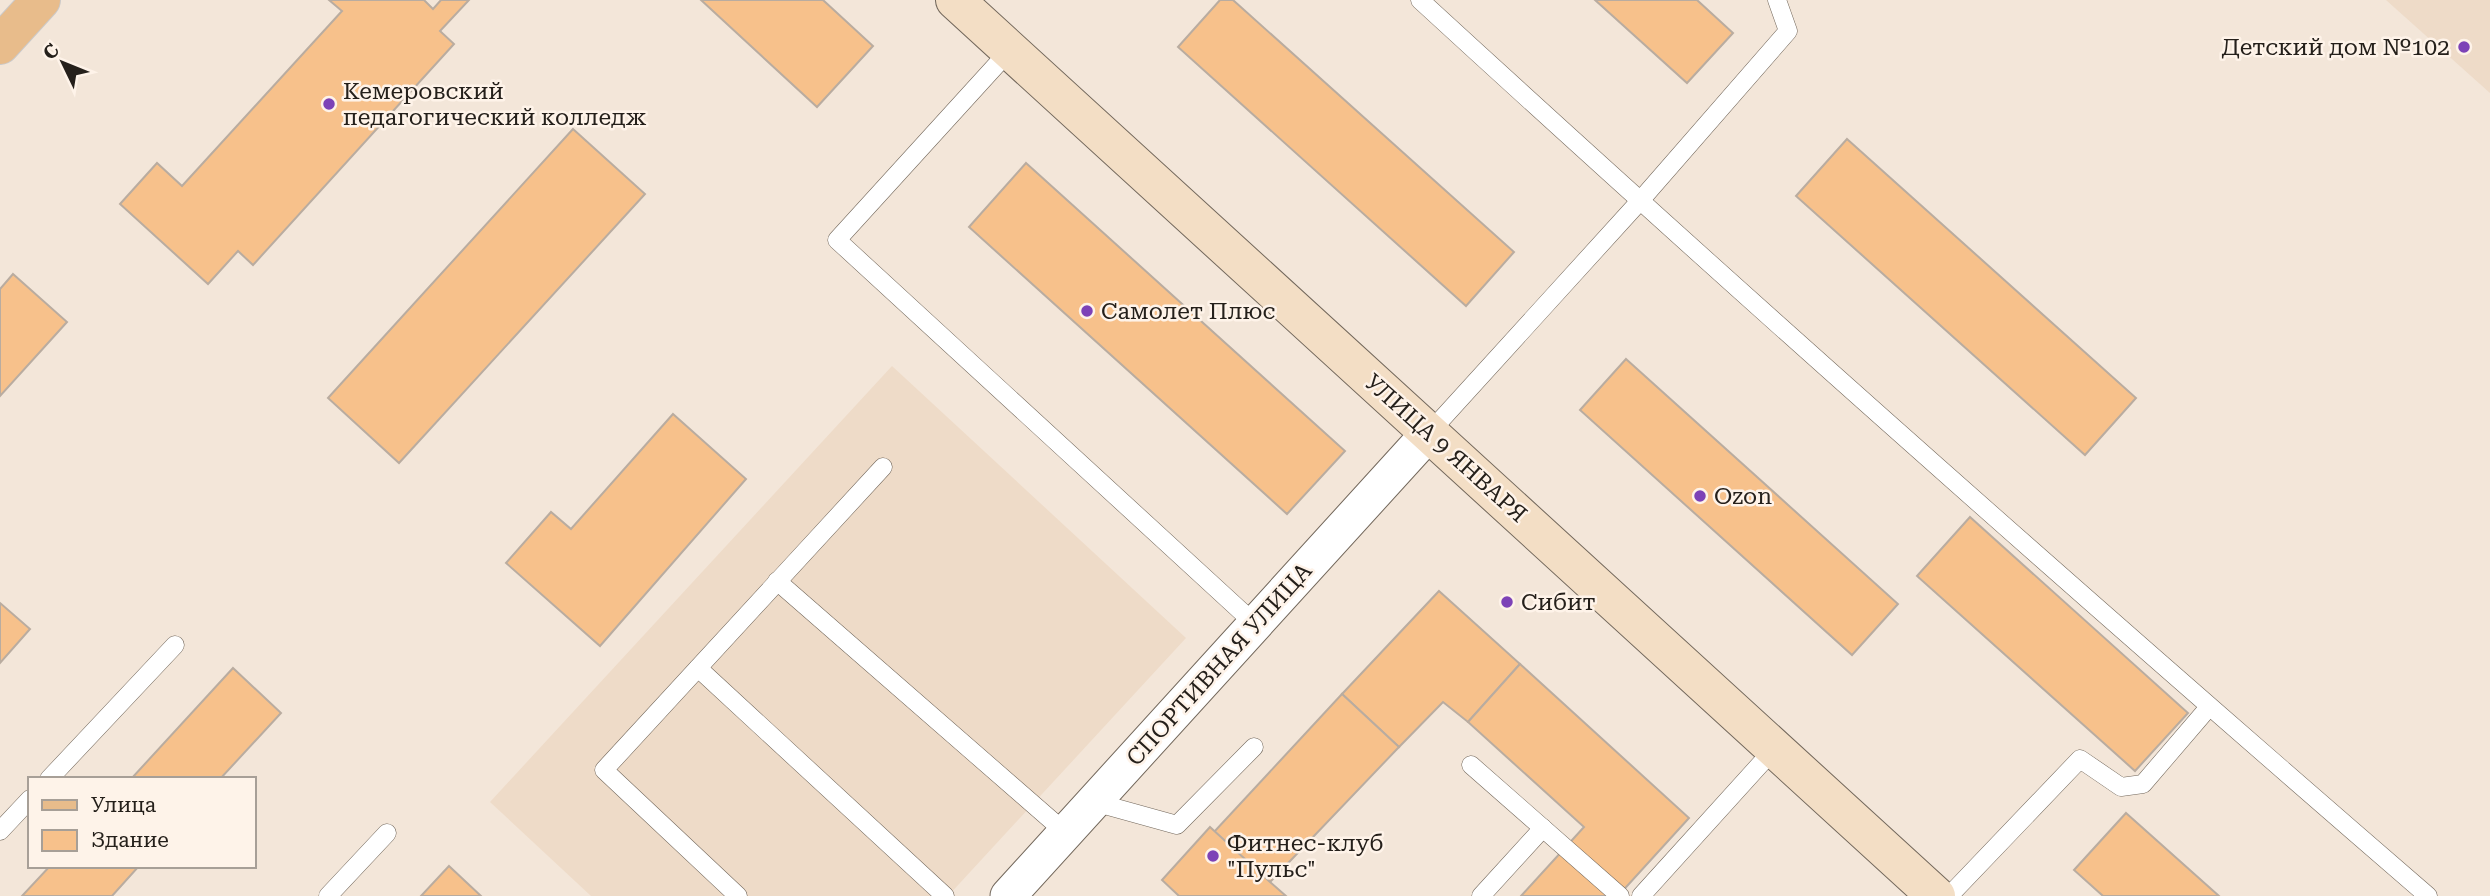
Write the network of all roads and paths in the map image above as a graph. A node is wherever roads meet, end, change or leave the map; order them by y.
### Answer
1 (41, 0) edge
2 (955, 0) edge
3 (1420, 0) edge
4 (1777, 0) edge
5 (0, 44) edge
6 (1010, 50) junction
7 (1639, 202) junction
8 (1429, 433) junction
9 (883, 467) dead end
10 (778, 581) junction
11 (1255, 624) junction
12 (175, 645) dead end
13 (698, 668) junction
14 (2209, 707) junction
15 (1254, 747) dead end
16 (1774, 748) junction
17 (1471, 765) dead end
18 (51, 777) edge
19 (28, 801) edge
20 (1094, 802) junction
21 (1543, 828) junction
22 (0, 831) edge
23 (387, 833) dead end
24 (1066, 833) junction
25 (328, 896) edge
26 (738, 896) edge
27 (945, 896) edge
28 (1008, 896) edge
29 (1482, 896) edge
30 (1620, 896) edge
31 (1641, 896) edge
32 (1936, 896) edge
33 (1949, 896) edge
34 (2428, 896) edge

1 - 5 main road
2 - 6 street, УЛИЦА 9 ЯНВАРЯ
3 - 7 lane
4 - 7 lane
6 - 8 street, УЛИЦА 9 ЯНВАРЯ
6 - 11 lane
7 - 8 lane
7 - 14 lane
8 - 11 street, СПОРТИВНАЯ УЛИЦА
8 - 16 street, УЛИЦА 9 ЯНВАРЯ
9 - 10 lane
10 - 13 lane
10 - 24 lane
11 - 20 street, СПОРТИВНАЯ УЛИЦА
12 - 18 lane
13 - 26 lane
13 - 27 lane
14 - 33 lane
14 - 34 lane
15 - 20 lane
16 - 31 lane
16 - 32 street, УЛИЦА 9 ЯНВАРЯ
17 - 21 lane
19 - 22 lane
20 - 24 street, СПОРТИВНАЯ УЛИЦА
21 - 29 lane
21 - 30 lane
23 - 25 lane
24 - 28 street, СПОРТИВНАЯ УЛИЦА

